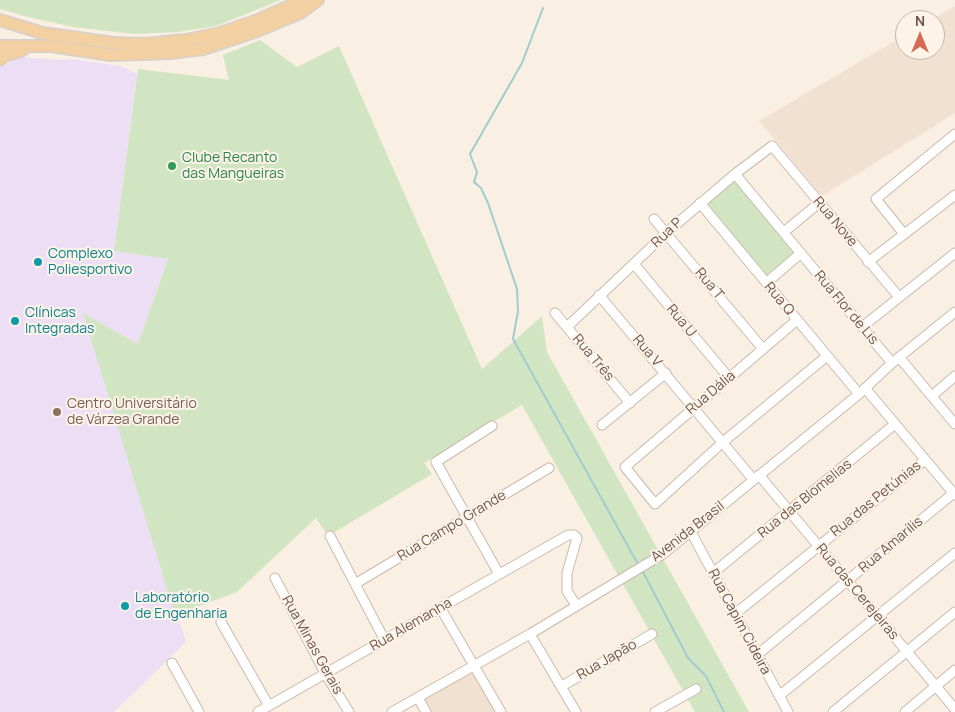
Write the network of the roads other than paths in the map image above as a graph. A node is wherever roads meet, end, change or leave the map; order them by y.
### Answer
1 (303, 0) edge
2 (318, 0) edge
3 (0, 20) edge
4 (0, 46) edge
5 (74, 50) junction
6 (0, 60) edge
7 (955, 134) edge
8 (772, 146) joint
9 (735, 174) junction
10 (954, 198) edge
11 (700, 203) junction
12 (819, 203) junction
13 (654, 219) dead end
14 (784, 232) junction
15 (666, 233) junction
16 (904, 234) junction
17 (801, 253) junction
18 (955, 253) edge
19 (868, 262) junction
20 (634, 264) junction
21 (766, 283) junction
22 (599, 295) junction
23 (899, 297) junction
24 (955, 312) edge
25 (555, 313) dead end
26 (797, 320) junction
27 (567, 327) junction
28 (862, 327) junction
29 (763, 349) junction
30 (827, 356) junction
31 (896, 360) junction
32 (666, 373) junction
33 (955, 376) edge
34 (729, 378) junction
35 (862, 391) junction
36 (932, 396) junction
37 (630, 403) junction
38 (694, 407) junction
39 (895, 424) junction
40 (955, 424) edge
41 (602, 425) dead end
42 (492, 426) dead end
43 (723, 442) junction
44 (925, 460) junction
45 (548, 468) dead end
46 (756, 477) junction
47 (955, 493) edge
48 (790, 511) junction
49 (466, 517) junction
50 (691, 532) junction
51 (330, 536) dead end
52 (818, 545) junction
53 (955, 553) edge
54 (713, 573) junction
55 (499, 574) junction
56 (275, 578) dead end
57 (848, 581) junction
58 (356, 584) junction
59 (576, 606) junction
60 (441, 609) junction
61 (955, 612) edge
62 (735, 614) junction
63 (876, 616) junction
64 (221, 622) dead end
65 (530, 634) junction
66 (652, 634) dead end
67 (384, 639) junction
68 (908, 652) junction
69 (757, 655) junction
70 (172, 663) dead end
71 (474, 664) junction
72 (955, 670) edge
73 (326, 675) junction
74 (562, 686) junction
75 (936, 686) junction
76 (696, 689) dead end
77 (779, 696) junction
78 (418, 698) junction
79 (269, 706) junction
80 (955, 709) edge
81 (199, 712) edge
82 (258, 712) edge
83 (349, 712) edge
84 (392, 712) edge
85 (426, 712) edge
86 (501, 712) edge
87 (576, 712) edge
88 (655, 712) edge
89 (788, 712) edge
90 (833, 712) edge
91 (905, 712) edge

1 - 3 main road
2 - 5 main road
4 - 5 main road
5 - 6 main road
7 - 16 street
8 - 9 street, Rua P
8 - 12 street, Rua Nove
9 - 11 street, Rua P
9 - 14 street, Rua Flor de Lis
10 - 16 street
11 - 15 street, Rua P
11 - 21 street, Rua Q
12 - 14 street
12 - 19 street, Rua Nove
13 - 15 street, Rua T
14 - 17 street, Rua Flor de Lis
15 - 20 street, Rua P
15 - 29 street, Rua T
16 - 19 street
17 - 21 street
17 - 28 street, Rua Flor de Lis
18 - 23 street
19 - 23 street, Rua Nove
20 - 22 street, Rua P
20 - 34 street, Rua U
21 - 26 street, Rua Q
22 - 27 street, Rua P
22 - 32 street, Rua V
23 - 28 street
24 - 31 street, Avenida Brasil
25 - 27 street, Rua Três
26 - 29 street, Rua Dália
26 - 30 street, Rua Q
27 - 37 street, Rua Três
28 - 31 street, Rua Flor de Lis
29 - 34 street, Rua Dália
30 - 35 street, Rua Q
30 - 43 street
31 - 35 street, Avenida Brasil
31 - 36 street, Rua Flor de Lis
32 - 37 street
32 - 38 street, Rua V
33 - 36 street
34 - 38 street, Rua Dália
35 - 39 street, Rua Q
35 - 46 street, Avenida Brasil
36 - 40 street, Rua Flor de Lis
37 - 41 street
38 - 43 street, Rua V
38 - 43 street, Rua Dália
39 - 44 street, Rua Q
39 - 48 street, Rua das Blomelias
42 - 49 street
43 - 46 street, Rua das Cerejeiras
44 - 47 street, Rua Q
44 - 52 street, Rua das Petúnias
45 - 49 street, Rua Campo Grande
46 - 48 street, Rua das Cerejeiras
46 - 50 street, Avenida Brasil
47 - 57 street, Rua Amarílis
48 - 52 street, Rua das Cerejeiras
48 - 54 street, Rua das Blomelias
49 - 55 street
49 - 58 street, Rua Campo Grande
50 - 54 street, Rua Capim Cideira
50 - 59 street, Avenida Brasil
51 - 58 street
52 - 57 street, Rua das Cerejeiras
52 - 62 street, Rua das Petúnias
53 - 63 street
54 - 62 street, Rua Capim Cideira
55 - 59 street, Rua Alemanha
55 - 60 street, Rua Alemanha
56 - 73 street, Rua Minas Gerais
57 - 63 street, Rua das Cerejeiras
57 - 69 street, Rua Amarílis
58 - 67 street
59 - 65 street, Avenida Brasil
60 - 67 street, Rua Alemanha
60 - 71 street
61 - 68 street
62 - 69 street, Rua Capim Cideira
63 - 68 street, Rua das Cerejeiras
63 - 77 street
64 - 79 street
65 - 71 street, Avenida Brasil
65 - 74 street
66 - 74 street, Rua Japão
67 - 73 street, Rua Alemanha
68 - 75 street, Rua das Cerejeiras
68 - 90 street
69 - 77 street, Rua Capim Cideira
70 - 81 street
71 - 78 street, Avenida Brasil
71 - 86 street
72 - 75 street
73 - 79 street, Rua Alemanha
73 - 83 street, Rua Minas Gerais
74 - 87 street
75 - 80 street, Rua das Cerejeiras
75 - 91 street
76 - 88 street
77 - 89 street, Rua Capim Cideira
78 - 84 street, Avenida Brasil
78 - 85 street
79 - 82 street, Rua Alemanha

